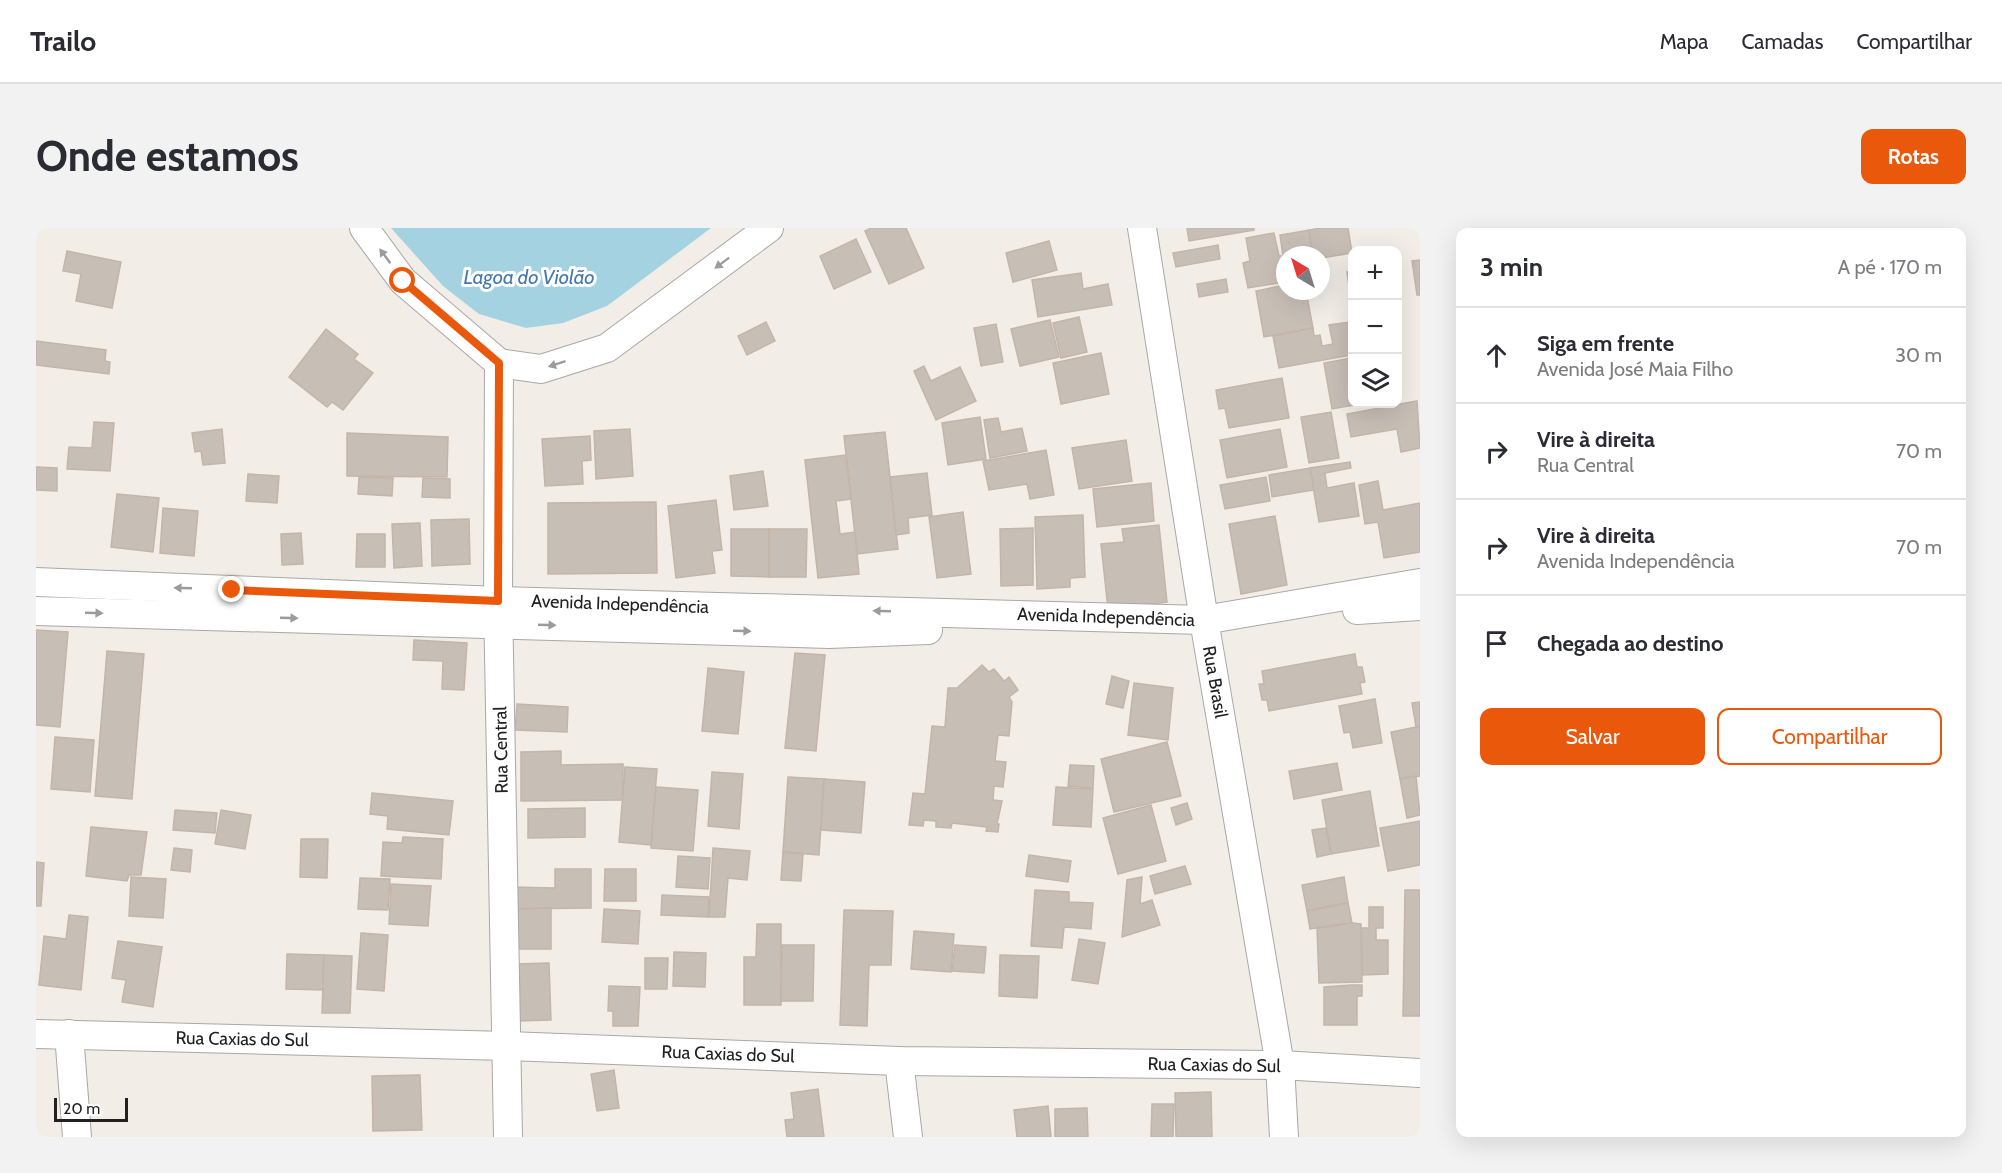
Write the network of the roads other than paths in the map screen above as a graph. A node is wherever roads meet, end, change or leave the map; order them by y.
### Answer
1 (364, 228) edge
2 (769, 228) edge
3 (1142, 228) edge
4 (499, 363) junction
5 (36, 582) edge
6 (1420, 583) edge
7 (229, 603) junction
8 (1420, 606) edge
9 (36, 611) edge
10 (498, 612) junction
11 (1204, 620) junction
12 (36, 1034) edge
13 (69, 1035) junction
14 (507, 1046) junction
15 (899, 1060) junction
16 (1280, 1065) junction
17 (1420, 1073) edge
18 (77, 1137) edge
19 (508, 1137) edge
20 (908, 1137) edge
21 (1284, 1137) edge

4 -> 1 street
2 -> 4 street
3 - 11 street, Rua Brasil
4 - 10 street, Rua Central
7 -> 5 street, Avenida Independência
6 - 11 street, Avenida Independência
9 -> 7 street, Avenida Independência
7 - 10 street, Avenida Independência
8 - 11 street, Avenida Independência
10 - 11 street, Avenida Independência
10 - 14 street, Rua Central
11 - 16 street, Rua Brasil
12 - 13 street, Rua Caxias do Sul
13 - 14 street, Rua Caxias do Sul
13 - 18 street
14 - 15 street, Rua Caxias do Sul
14 - 19 street, Rua Central
15 - 16 street, Rua Caxias do Sul
15 - 20 street
16 - 17 street, Rua Caxias do Sul
16 - 21 street, Rua Brasil

